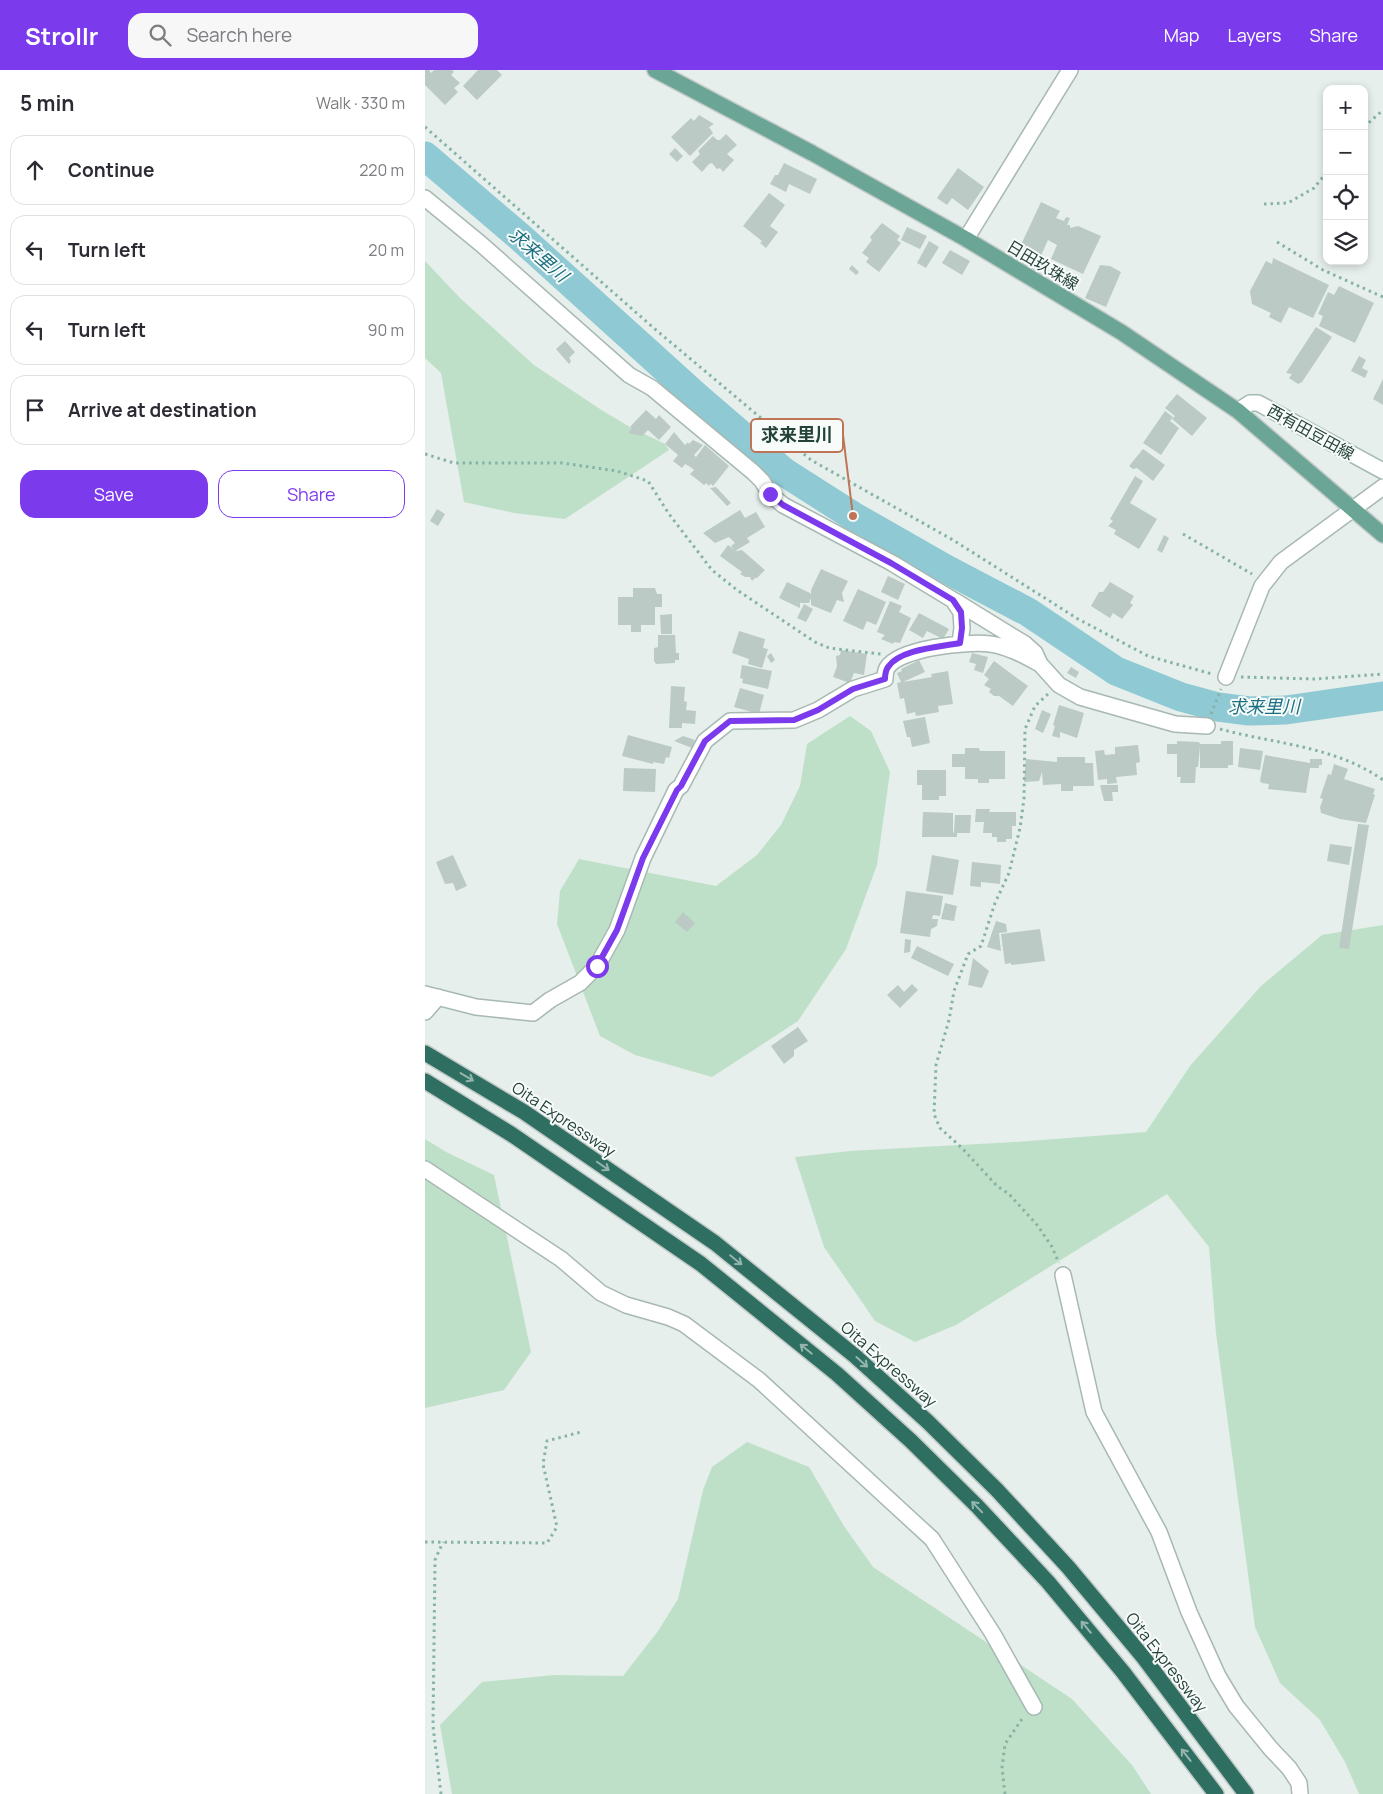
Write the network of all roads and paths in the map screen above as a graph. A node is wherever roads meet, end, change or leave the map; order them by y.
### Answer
1 (655, 70) edge
2 (1070, 70) edge
3 (1383, 110) edge
4 (1368, 123) edge
5 (425, 127) edge
6 (1325, 175) edge
7 (425, 198) edge
8 (1264, 204) dead end
9 (966, 238) junction
10 (1277, 242) dead end
11 (1383, 297) edge
12 (1238, 411) junction
13 (425, 454) edge
14 (1383, 471) edge
15 (1383, 487) edge
16 (1352, 510) junction
17 (1183, 534) dead end
18 (1383, 535) edge
19 (1266, 582) junction
20 (953, 600) junction
21 (960, 643) junction
22 (900, 656) junction
23 (1040, 664) junction
24 (1383, 674) edge
25 (1226, 677) junction
26 (1059, 685) junction
27 (1209, 722) junction
28 (1383, 780) edge
29 (432, 995) edge
30 (425, 1012) edge
31 (425, 1052) edge
32 (425, 1082) edge
33 (425, 1170) edge
34 (1063, 1275) joint
35 (581, 1432) dead end
36 (425, 1542) edge
37 (443, 1542) junction
38 (1034, 1707) joint
39 (441, 1794) edge
40 (1005, 1794) edge
41 (1216, 1794) edge
42 (1246, 1794) edge
43 (1300, 1794) edge

1 - 9 main road, 日田玖珠線
2 - 9 street
3 - 4 path
5 - 25 path
6 - 8 path
7 - 20 street
9 - 12 main road, 日田玖珠線
10 - 11 path
12 - 14 street, 西有田豆田線
12 - 16 main road, 日田玖珠線
13 - 22 path
15 - 16 street
16 - 18 main road, 日田玖珠線
16 - 19 street
17 - 19 path
19 - 25 street
20 - 21 street
20 - 23 street
21 - 22 street
21 - 23 street
22 - 29 street
23 - 26 street
24 - 25 path
25 - 27 path
26 - 27 street
26 - 34 path
27 - 28 path
29 - 30 street
31 -> 42 highway, Oita Expressway
41 -> 32 highway
33 - 38 street
34 - 43 street
35 - 37 path
36 - 37 path
37 - 39 path
38 - 40 path

